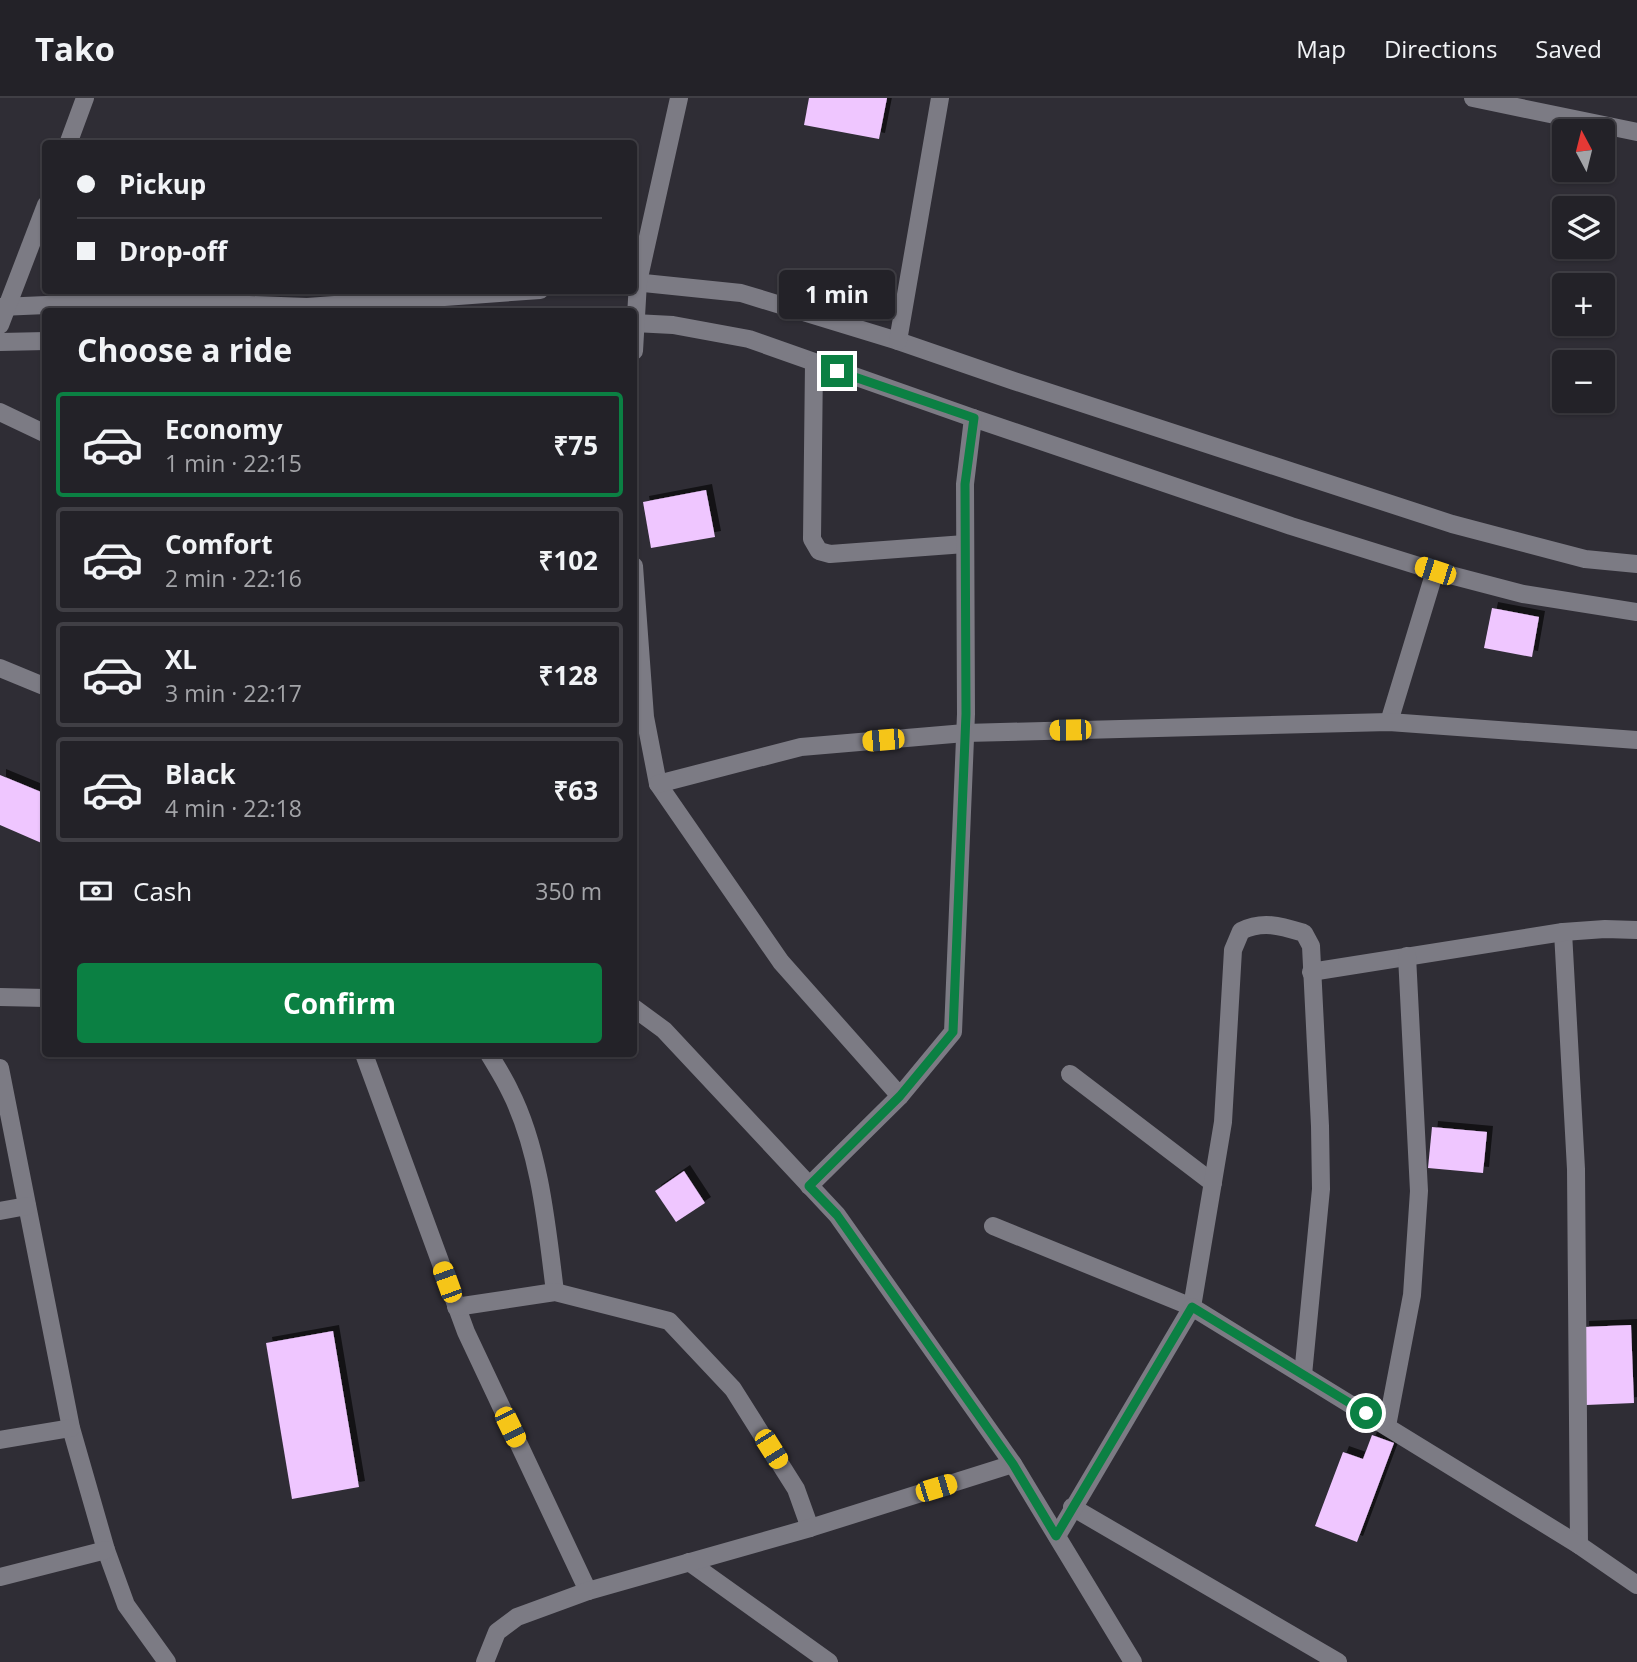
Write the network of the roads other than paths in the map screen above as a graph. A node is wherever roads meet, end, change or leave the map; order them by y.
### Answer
1 (85, 98) edge
2 (679, 98) edge
3 (940, 98) edge
4 (1474, 98) edge
5 (1637, 132) edge
6 (69, 140) edge
7 (42, 215) edge
8 (637, 278) edge
9 (637, 282) edge
10 (485, 294) edge
11 (4, 307) edge
12 (637, 323) edge
13 (0, 325) edge
14 (42, 341) edge
15 (898, 341) junction
16 (0, 342) edge
17 (814, 363) junction
18 (0, 412) edge
19 (974, 418) junction
20 (42, 431) edge
21 (965, 544) junction
22 (1637, 564) edge
23 (1435, 571) junction
24 (1637, 612) edge
25 (637, 655) edge
26 (0, 668) edge
27 (42, 685) edge
28 (639, 714) edge
29 (1389, 722) junction
30 (965, 733) junction
31 (1637, 740) edge
32 (658, 784) junction
33 (1637, 930) edge
34 (1563, 932) junction
35 (1407, 956) junction
36 (1311, 972) junction
37 (0, 997) edge
38 (42, 998) edge
39 (637, 1010) edge
40 (365, 1057) edge
41 (491, 1057) edge
42 (0, 1068) edge
43 (1070, 1074) dead end
44 (900, 1096) junction
45 (1213, 1183) junction
46 (809, 1186) junction
47 (27, 1206) junction
48 (0, 1212) edge
49 (993, 1226) dead end
50 (555, 1292) junction
51 (456, 1307) junction
52 (1192, 1307) junction
53 (1303, 1375) junction
54 (1387, 1426) junction
55 (71, 1428) junction
56 (0, 1440) edge
57 (1013, 1464) junction
58 (1072, 1507) junction
59 (810, 1528) junction
60 (1056, 1536) junction
61 (1579, 1545) junction
62 (106, 1550) junction
63 (689, 1562) junction
64 (0, 1577) edge
65 (1637, 1585) edge
66 (588, 1591) junction
67 (167, 1662) edge
68 (485, 1662) edge
69 (829, 1662) edge
70 (1133, 1662) edge
71 (1338, 1662) edge

1 - 6 street
2 - 8 street
3 - 15 street
4 - 5 street
7 - 11 street
9 - 15 street
10 - 11 street
11 - 13 street
12 - 17 street
14 - 16 street
15 - 22 street
17 - 19 street
17 - 21 street
18 - 20 street
19 - 21 street
19 - 23 street
21 - 30 street
23 - 24 street
23 - 29 street
25 - 28 street
26 - 27 street
28 - 32 street
29 - 30 street
29 - 31 street
30 - 32 street
30 - 44 street
32 - 44 street
33 - 34 street
34 - 35 street
34 - 61 street
35 - 36 street
35 - 54 street
36 - 45 street
36 - 53 street
37 - 38 street
39 - 46 street
40 - 51 street
41 - 50 street
42 - 47 street
43 - 45 street
44 - 46 street
45 - 52 street
46 - 57 street
47 - 48 street
47 - 55 street
49 - 52 street
50 - 51 street
50 - 59 street
51 - 66 street
52 - 53 street
52 - 58 street
53 - 54 street
54 - 61 street
55 - 56 street
55 - 62 street
57 - 59 street
57 - 60 street
58 - 60 street
58 - 71 street
59 - 63 street
60 - 70 street
61 - 65 street
62 - 64 street
62 - 67 street
63 - 66 street
63 - 69 street
66 - 68 street

